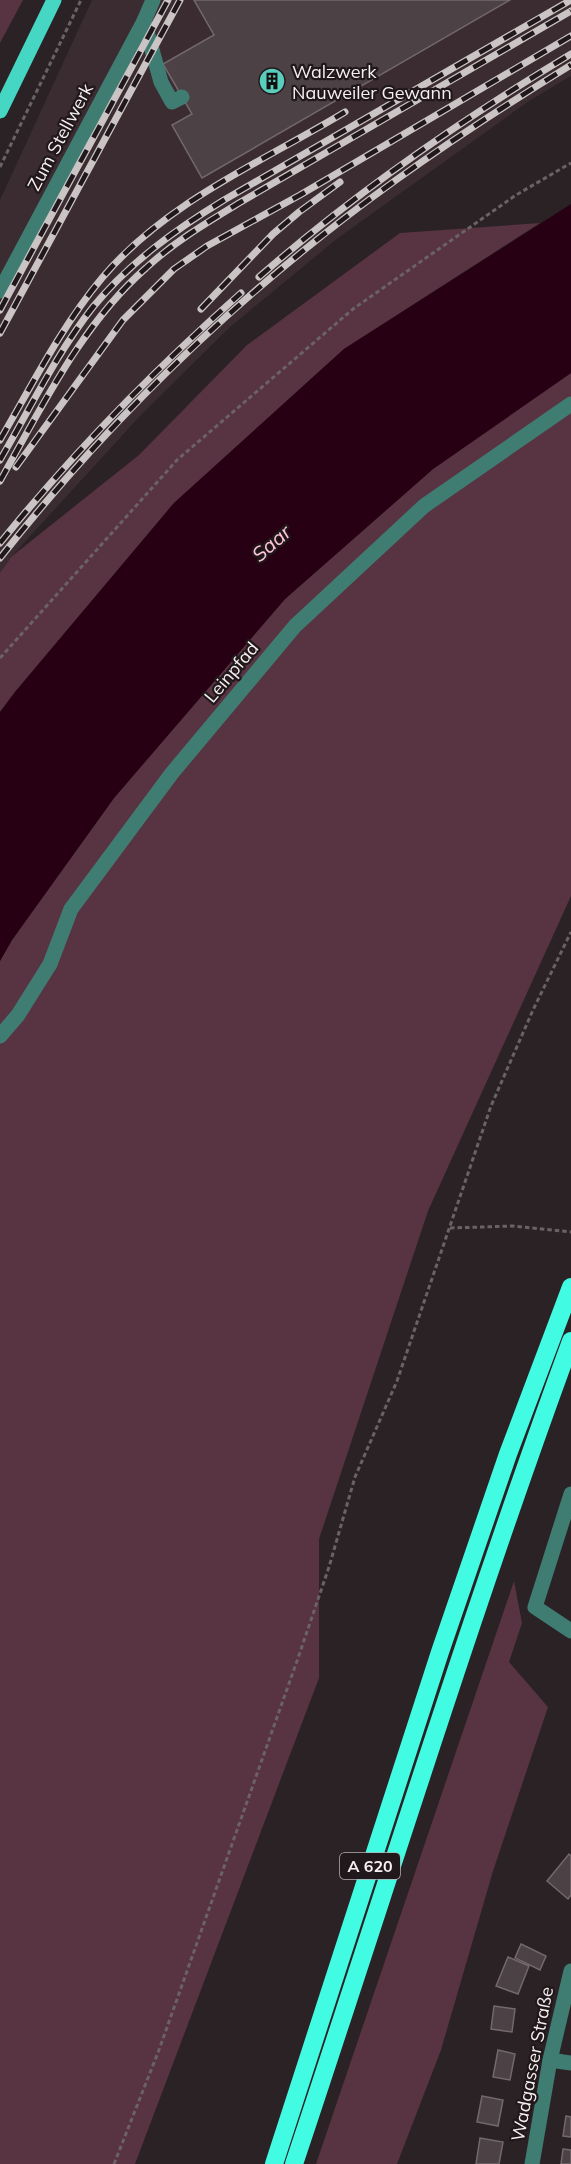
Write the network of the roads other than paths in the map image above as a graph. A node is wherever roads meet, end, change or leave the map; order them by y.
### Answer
1 (54, 0) edge
2 (153, 0) edge
3 (144, 21) junction
4 (182, 97) dead end
5 (0, 111) edge
6 (0, 291) edge
7 (571, 404) edge
8 (0, 1036) edge
9 (571, 1287) edge
10 (571, 1341) edge
11 (571, 1494) edge
12 (571, 1631) edge
13 (571, 1971) edge
14 (550, 2060) junction
15 (571, 2063) edge
16 (274, 2164) edge
17 (294, 2164) edge
18 (532, 2164) edge

1 - 5 main road
2 - 3 street, Zum Stellwerk
3 - 4 street
3 - 6 street, Zum Stellwerk
7 - 8 street, Leinpfad
9 - 16 highway, A 620
10 - 17 highway, A 620
11 - 12 street
13 - 14 street, Wadgasser Straße
14 - 15 street
14 - 18 street, Wadgasser Straße

